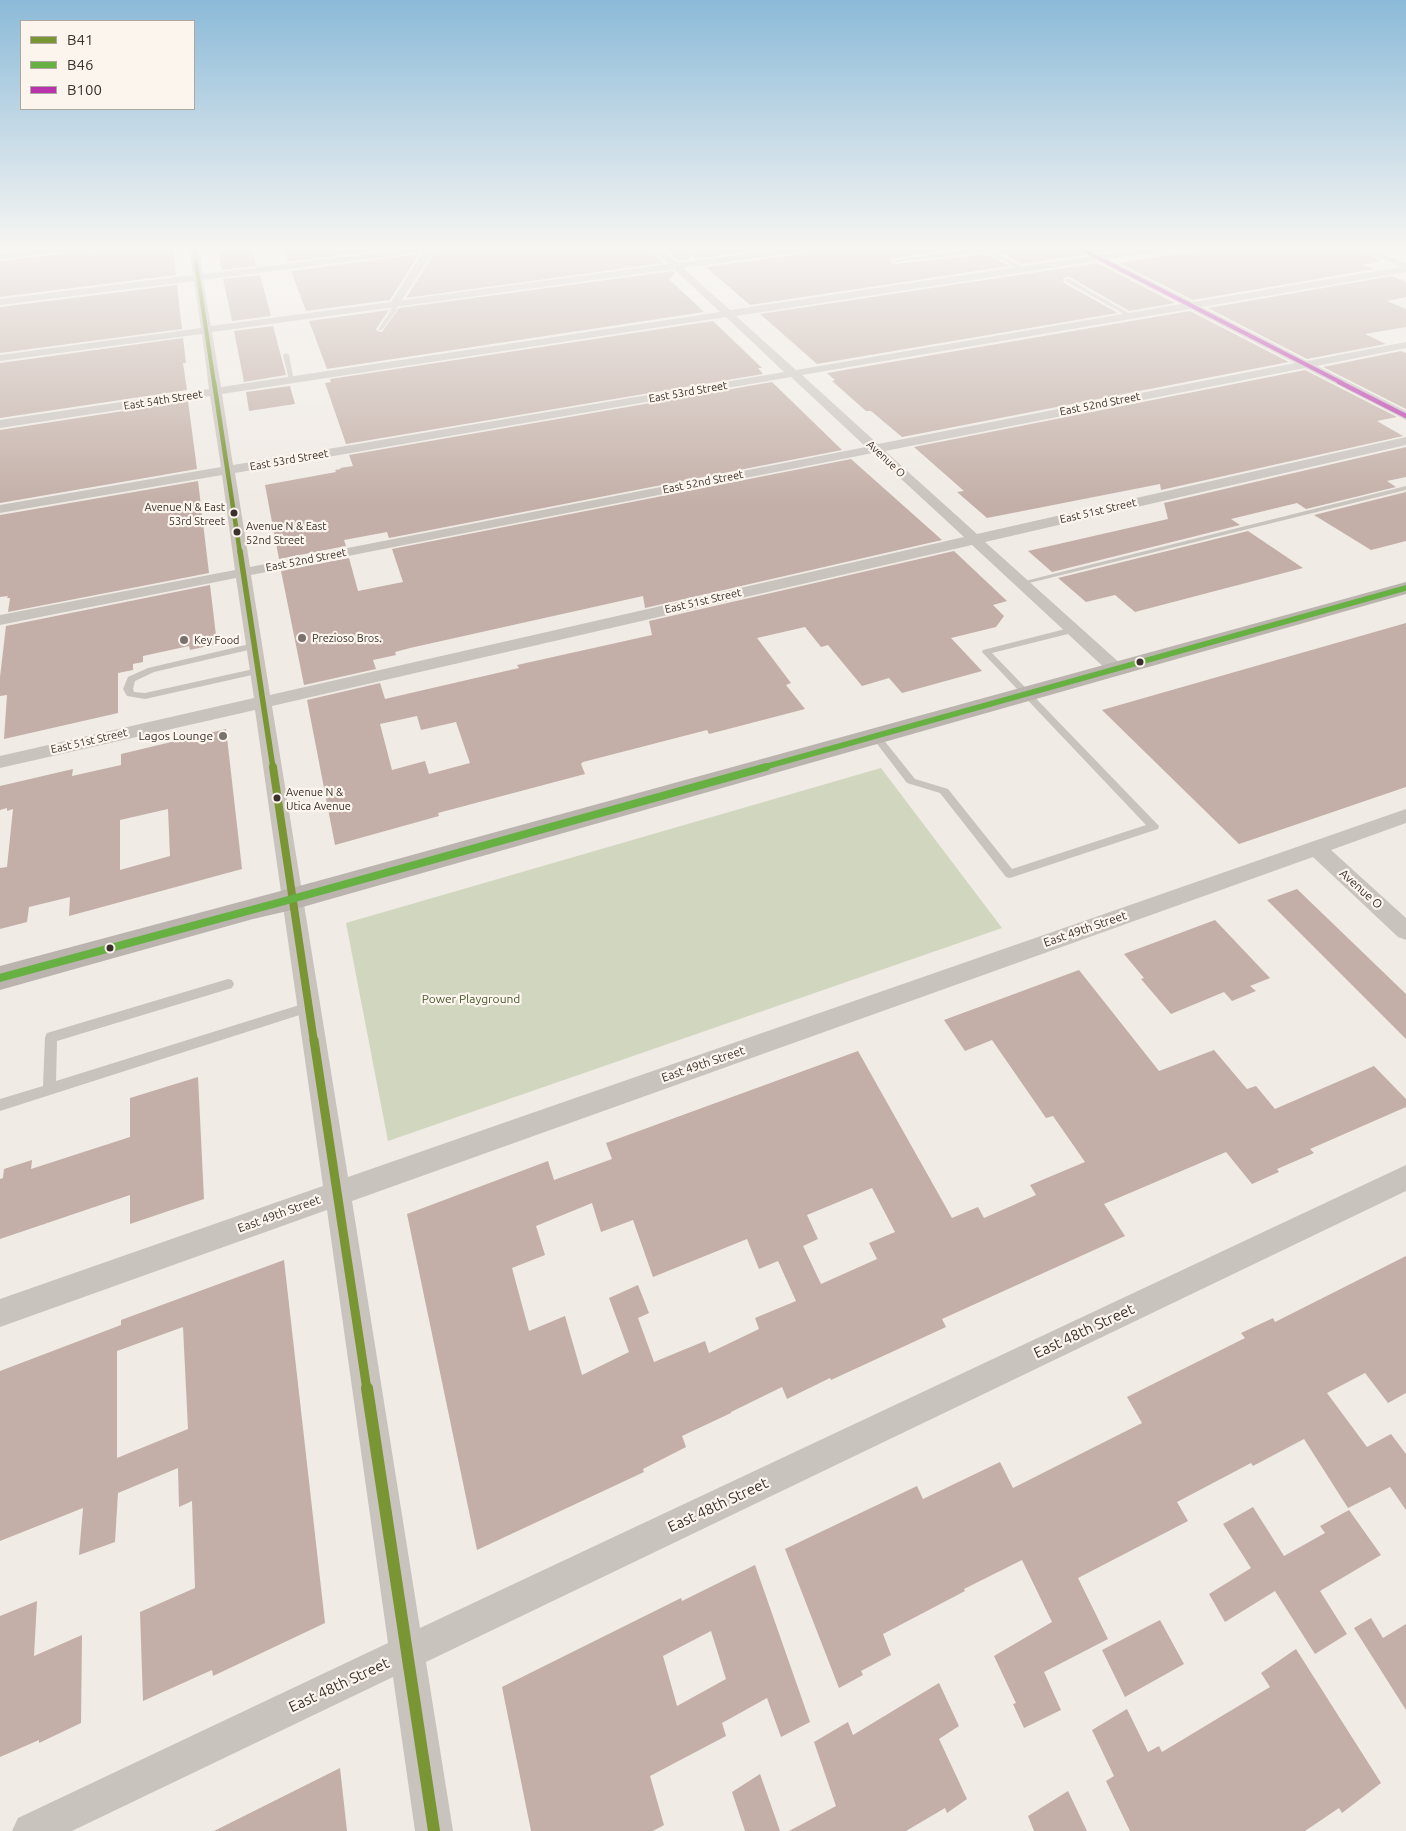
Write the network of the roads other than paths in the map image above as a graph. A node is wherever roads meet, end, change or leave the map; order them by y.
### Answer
1 (173, 334) edge
2 (207, 334) edge
3 (593, 334) edge
4 (750, 334) edge
5 (1024, 334) edge
6 (1248, 334) edge
7 (1406, 344) edge
8 (286, 355) dead end
9 (0, 358) edge
10 (1306, 364) junction
11 (794, 374) junction
12 (292, 380) junction
13 (215, 392) junction
14 (1406, 416) edge
15 (0, 424) edge
16 (1406, 441) edge
17 (875, 449) junction
18 (227, 471) junction
19 (1406, 488) edge
20 (0, 509) edge
21 (974, 539) junction
22 (243, 572) junction
23 (1022, 583) junction
24 (1406, 588) edge
25 (0, 620) edge
26 (1073, 630) junction
27 (254, 646) junction
28 (1116, 669) junction
29 (258, 671) junction
30 (1026, 694) junction
31 (262, 702) junction
32 (876, 736) junction
33 (0, 762) edge
34 (1406, 816) edge
35 (1316, 848) junction
36 (292, 899) junction
37 (1406, 931) edge
38 (0, 978) edge
39 (228, 984) dead end
40 (309, 1007) junction
41 (49, 1089) junction
42 (0, 1105) edge
43 (1406, 1178) edge
44 (337, 1193) junction
45 (0, 1313) edge
46 (407, 1653) junction
47 (31, 1831) edge
48 (434, 1831) edge

1 - 9 street
2 - 13 street
3 - 12 street, East 54th Street
4 - 11 street, Avenue O
5 - 11 street, East 53rd Street
6 - 10 street
7 - 10 street, East 52nd Street
8 - 12 lane
10 - 14 street
10 - 17 street, East 52nd Street
11 - 17 street, Avenue O
11 - 18 street, East 53rd Street
12 - 13 street, East 54th Street
13 - 15 street, East 54th Street
13 - 18 street
16 - 21 street, East 51st Street
17 - 21 street, Avenue O
17 - 22 street, East 52nd Street
18 - 20 street, East 53rd Street
18 - 22 street
19 - 23 lane
21 - 23 street, Avenue O
21 - 31 street, East 51st Street
22 - 25 street, East 52nd Street
22 - 27 street
23 - 26 street, Avenue O
24 - 28 main road
26 - 28 street, Avenue O
26 - 30 lane
27 - 29 street
27 - 29 lane
28 - 30 main road
29 - 31 street
30 - 32 main road
30 - 32 lane
31 - 33 street, East 51st Street
31 - 36 street
32 - 36 main road
34 - 35 street, East 49th Street
35 - 37 street, Avenue O
35 - 44 street, East 49th Street
36 - 38 main road
36 - 40 street
39 - 41 lane
40 - 41 lane
40 - 44 street
41 - 42 lane
43 - 46 street, East 48th Street
44 - 45 street, East 49th Street
44 - 46 street
46 - 47 street, East 48th Street
46 - 48 street

